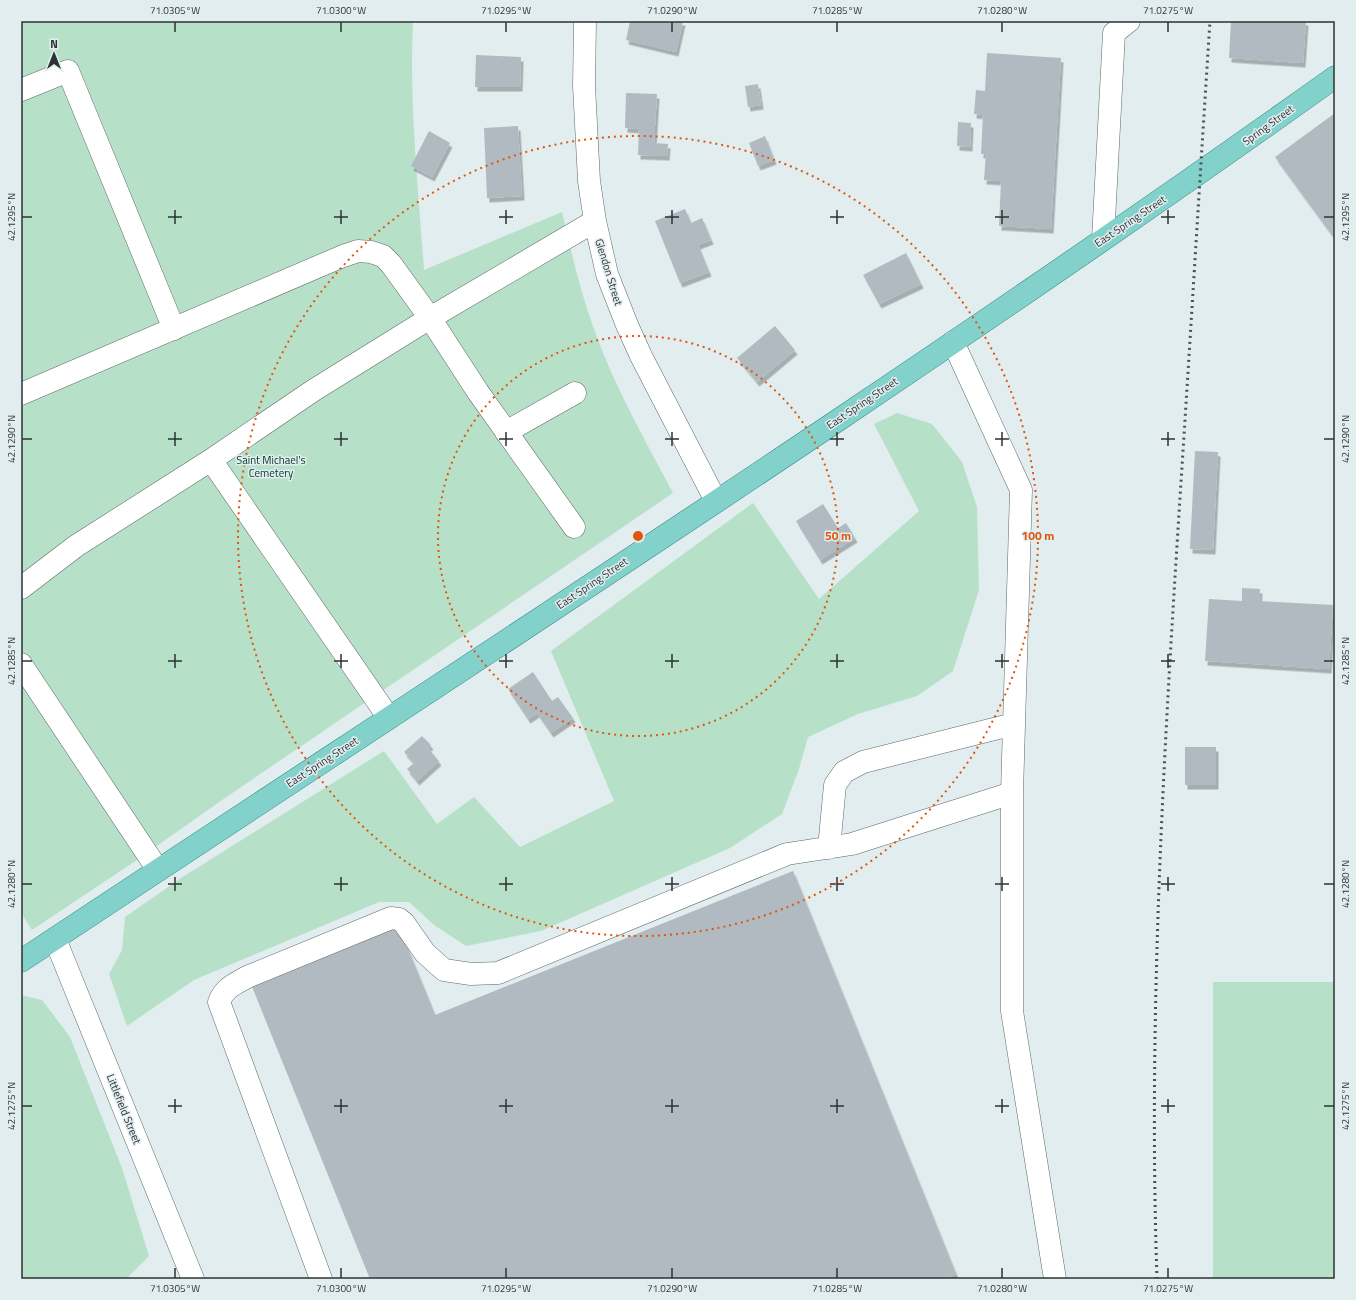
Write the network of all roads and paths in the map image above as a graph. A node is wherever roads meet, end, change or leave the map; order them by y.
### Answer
1 (585, 21) edge
2 (1128, 21) edge
3 (1335, 77) edge
4 (21, 90) edge
5 (1200, 173) joint
6 (595, 221) junction
7 (1103, 239) junction
8 (430, 318) junction
9 (174, 329) junction
10 (952, 342) junction
11 (575, 393) dead end
12 (21, 394) edge
13 (506, 432) junction
14 (211, 460) junction
15 (716, 500) junction
16 (574, 527) dead end
17 (21, 588) edge
18 (21, 664) edge
19 (389, 718) junction
20 (1014, 724) junction
21 (1012, 794) junction
22 (829, 848) junction
23 (158, 870) junction
24 (55, 939) junction
25 (21, 961) edge
26 (193, 1279) edge
27 (321, 1279) edge
28 (1055, 1279) edge

1 - 6 street, Glendon Street
2 - 7 street
3 - 5 main road, Spring Street
4 - 9 street
5 - 7 main road, East Spring Street
6 - 8 street
6 - 15 street, Glendon Street
7 - 10 main road, East Spring Street
8 - 9 street
8 - 13 street
8 - 14 street
9 - 12 street
10 - 15 main road, East Spring Street
10 - 20 street
11 - 13 street
13 - 16 street
14 - 17 street
14 - 19 street
15 - 19 main road, East Spring Street
18 - 23 street
19 - 23 main road, East Spring Street
20 - 21 street
20 - 22 street
21 - 22 street
21 - 28 street
22 - 27 street
23 - 24 main road, East Spring Street
24 - 25 main road, East Spring Street
24 - 26 street, Littlefield Street

